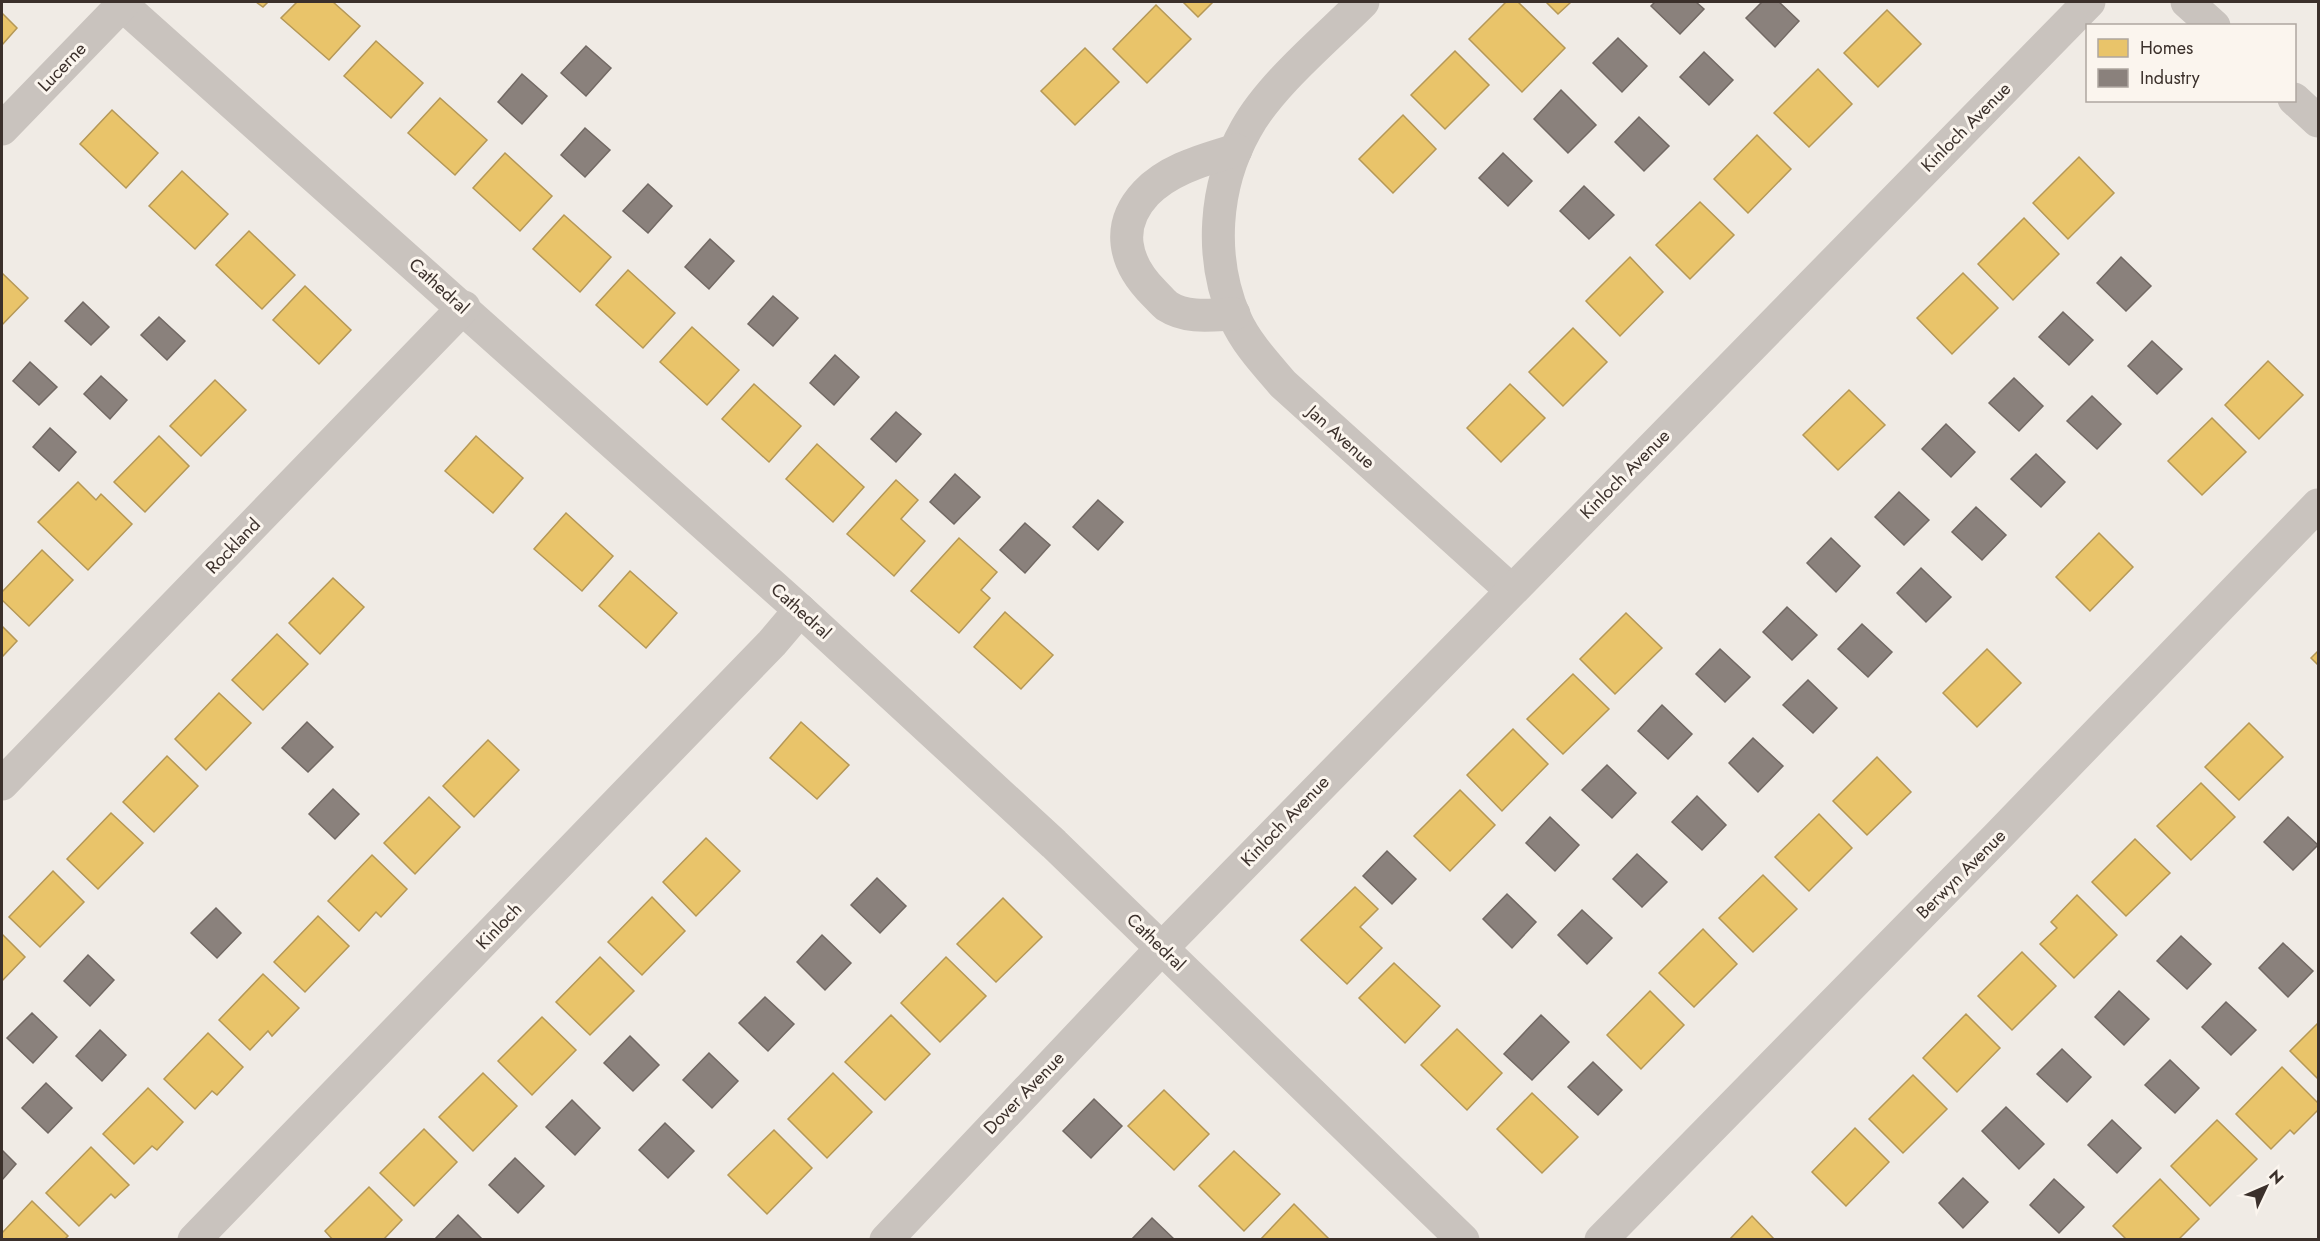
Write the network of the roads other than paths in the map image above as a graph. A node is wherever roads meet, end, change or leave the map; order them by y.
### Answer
1 (1363, 2) edge
2 (2090, 2) edge
3 (2187, 2) edge
4 (121, 3) edge
5 (2212, 24) edge
6 (2296, 100) edge
7 (2319, 121) edge
8 (2, 129) edge
9 (1236, 150) junction
10 (464, 308) junction
11 (1234, 314) junction
12 (2319, 505) edge
13 (1510, 590) junction
14 (800, 610) junction
15 (2, 784) edge
16 (1162, 948) junction
17 (195, 1239) edge
18 (886, 1239) edge
19 (1463, 1239) edge
20 (1601, 1239) edge

1 - 9 street, Jan Avenue
2 - 13 street, Kinloch Avenue
3 - 5 street
4 - 8 street, Lucerne
4 - 10 street, Cathedral
6 - 7 street
9 - 11 street, Jan Avenue
9 - 11 street
10 - 14 street, Cathedral
10 - 15 street, Rockland
11 - 13 street, Jan Avenue
12 - 20 street, Berwyn Avenue
13 - 16 street, Kinloch Avenue
14 - 16 street, Cathedral
14 - 17 street, Kinloch
16 - 18 street, Dover Avenue
16 - 19 street, Cathedral

